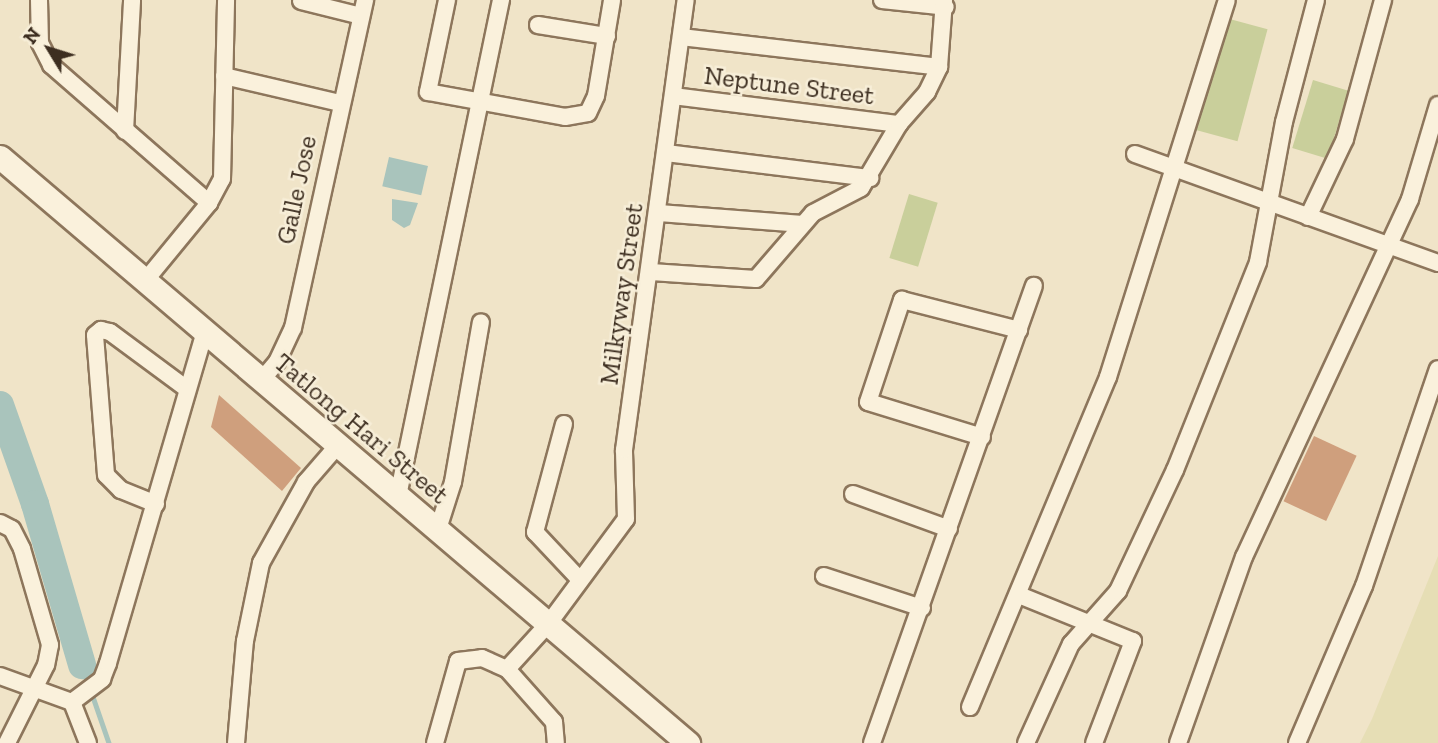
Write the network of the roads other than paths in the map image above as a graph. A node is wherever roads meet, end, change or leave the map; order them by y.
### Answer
1 (39, 0) edge
2 (132, 0) edge
3 (226, 0) edge
4 (447, 0) edge
5 (501, 0) edge
6 (612, 0) edge
7 (686, 0) edge
8 (882, 0) edge
9 (1227, 0) edge
10 (1316, 0) edge
11 (1383, 0) edge
12 (301, 1) edge
13 (945, 4) edge
14 (363, 8) edge
15 (538, 25) dead end
16 (607, 36) junction
17 (681, 37) junction
18 (939, 67) junction
19 (224, 76) junction
20 (673, 96) junction
21 (476, 102) junction
22 (340, 103) junction
23 (1438, 105) edge
24 (899, 124) junction
25 (125, 131) junction
26 (666, 153) junction
27 (1135, 154) dead end
28 (0, 157) edge
29 (1174, 168) junction
30 (870, 178) junction
31 (209, 203) junction
32 (1272, 205) junction
33 (659, 213) junction
34 (1308, 217) junction
35 (803, 224) junction
36 (1388, 247) junction
37 (1438, 264) edge
38 (651, 272) junction
39 (145, 281) junction
40 (1034, 286) dead end
41 (481, 322) dead end
42 (1019, 330) junction
43 (205, 332) junction
44 (1438, 369) edge
45 (260, 382) junction
46 (187, 388) junction
47 (564, 424) dead end
48 (982, 437) junction
49 (338, 445) junction
50 (853, 494) dead end
51 (398, 496) junction
52 (156, 504) junction
53 (0, 523) edge
54 (438, 529) junction
55 (949, 529) junction
56 (824, 576) dead end
57 (580, 580) junction
58 (1020, 595) junction
59 (922, 608) junction
60 (549, 623) junction
61 (1087, 623) junction
62 (507, 669) junction
63 (0, 676) edge
64 (33, 685) junction
65 (76, 698) junction
66 (970, 706) dead end
67 (7, 743) edge
68 (88, 743) edge
69 (236, 743) edge
70 (435, 743) edge
71 (556, 743) edge
72 (688, 743) edge
73 (872, 743) edge
74 (1026, 743) edge
75 (1094, 743) edge
76 (1178, 743) edge
77 (1297, 743) edge

1 - 25 street
2 - 25 street
3 - 19 street
4 - 21 street
5 - 21 street
6 - 16 street
7 - 17 street, Milkyway Street
8 - 13 street
9 - 29 street
10 - 32 street
11 - 34 street
12 - 14 street
13 - 18 street
14 - 22 street, Galle Jose
15 - 16 street
16 - 21 street
17 - 18 street
17 - 20 street, Milkyway Street
18 - 24 street
19 - 22 street
19 - 31 street
20 - 24 street, Neptune Street
20 - 26 street, Milkyway Street
21 - 51 street
22 - 45 street, Galle Jose
23 - 36 street
24 - 30 street
25 - 31 street
26 - 30 street
26 - 33 street, Milkyway Street
27 - 29 street
28 - 39 street, Tatlong Hari Street
29 - 32 street
29 - 58 street
30 - 35 street
31 - 39 street
32 - 34 street
32 - 61 street
33 - 35 street
33 - 38 street, Milkyway Street
34 - 36 street
35 - 38 street
36 - 37 street
36 - 76 street
38 - 57 street, Milkyway Street
39 - 43 street, Tatlong Hari Street
40 - 42 street
41 - 54 street
42 - 48 street
42 - 48 street
43 - 45 street, Tatlong Hari Street
43 - 46 street
44 - 77 street
45 - 49 street, Tatlong Hari Street
46 - 52 street
46 - 52 street
47 - 57 street
48 - 55 street
49 - 51 street, Tatlong Hari Street
49 - 69 street
50 - 55 street
51 - 54 street, Tatlong Hari Street
52 - 65 street
53 - 64 street
54 - 60 street, Tatlong Hari Street
55 - 59 street
56 - 59 street
57 - 60 street, Milkyway Street
58 - 61 street
58 - 66 street
59 - 73 street
60 - 62 street, Milkyway Street
60 - 72 street, Tatlong Hari Street
61 - 74 street
61 - 75 street
62 - 70 street
62 - 71 street
63 - 64 street
64 - 65 street
64 - 67 street
65 - 68 street

